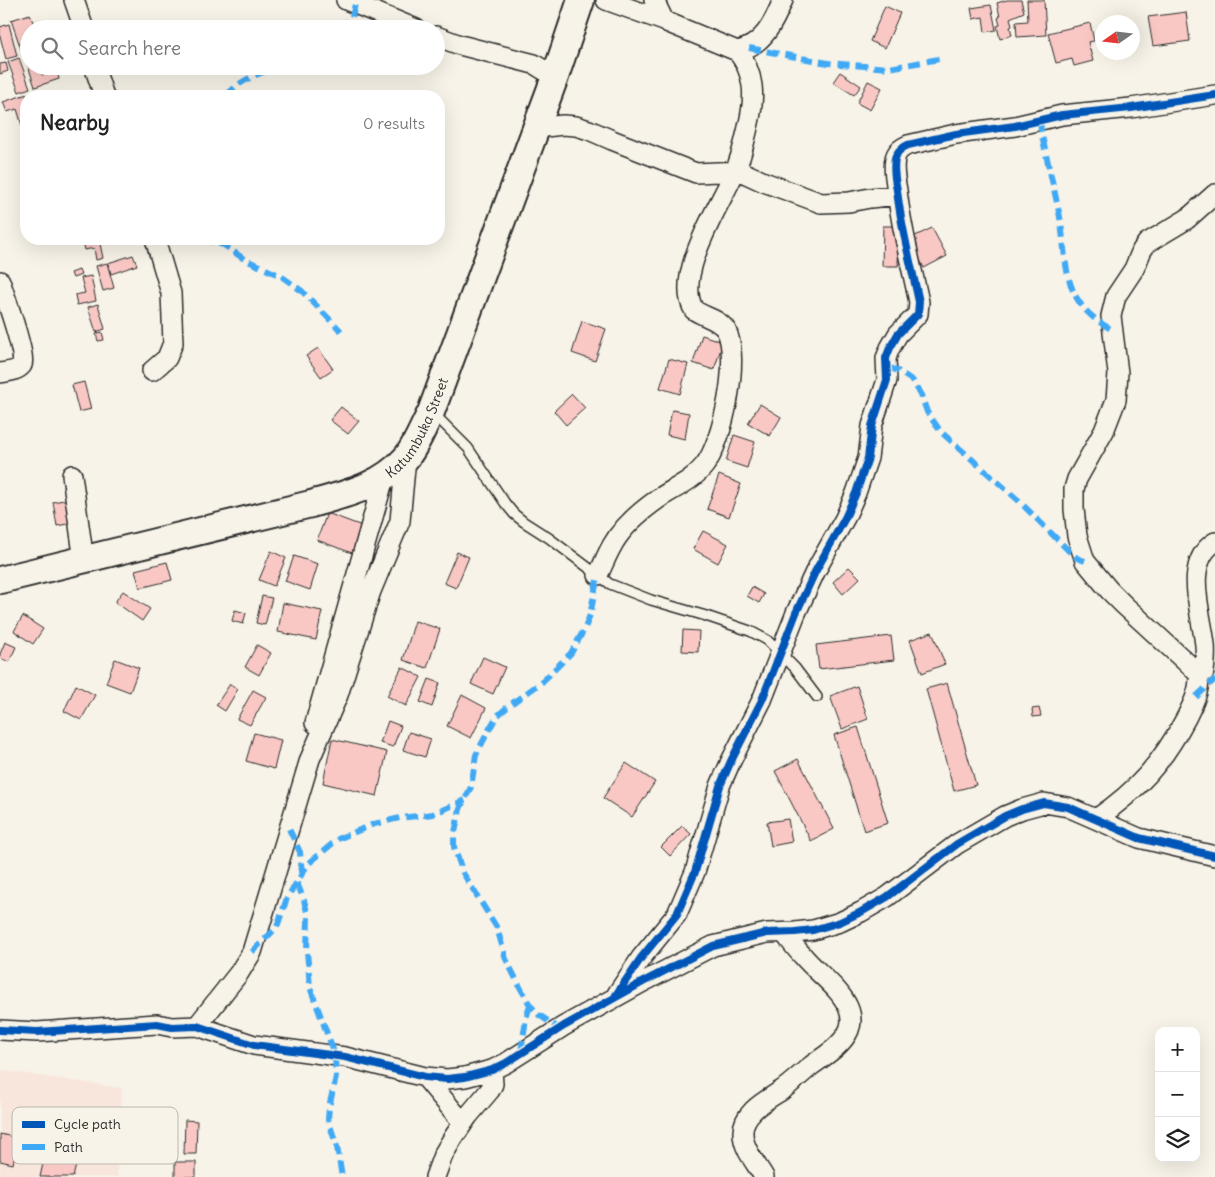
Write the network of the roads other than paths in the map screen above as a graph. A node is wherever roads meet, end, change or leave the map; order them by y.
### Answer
1 (74, 0) edge
2 (346, 0) edge
3 (580, 0) edge
4 (606, 0) edge
5 (654, 0) edge
6 (783, 0) edge
7 (81, 20) edge
8 (394, 20) edge
9 (664, 21) junction
10 (445, 39) edge
11 (737, 51) junction
12 (97, 75) edge
13 (555, 77) junction
14 (102, 90) edge
15 (1215, 95) edge
16 (536, 128) junction
17 (736, 171) junction
18 (1215, 194) edge
19 (897, 195) junction
20 (157, 245) edge
21 (0, 281) edge
22 (152, 371) dead end
23 (0, 373) edge
24 (431, 412) junction
25 (406, 458) junction
26 (72, 475) dead end
27 (384, 478) junction
28 (1215, 542) edge
29 (84, 561) junction
30 (598, 576) junction
31 (0, 580) edge
32 (780, 652) junction
33 (1199, 674) junction
34 (818, 697) dead end
35 (1096, 819) junction
36 (1215, 856) edge
37 (784, 932) junction
38 (613, 998) junction
39 (197, 1026) junction
40 (0, 1030) edge
41 (492, 1070) junction
42 (425, 1077) junction
43 (463, 1123) junction
44 (435, 1177) edge
45 (764, 1177) edge

1 - 7 street
2 - 8 street
3 - 13 main road, Katumbuka Street
4 - 9 street
5 - 9 street
6 - 11 street
9 - 11 street
10 - 13 street
11 - 17 street
12 - 14 street
13 - 16 main road, Katumbuka Street
15 - 19 street
16 - 17 street
16 - 24 main road, Katumbuka Street
17 - 19 street
17 - 30 street
18 - 33 street
19 - 32 street
20 - 22 street
21 - 23 street
24 - 25 main road, Katumbuka Street
24 - 30 lane
25 - 27 main road, Katumbuka Street
25 - 39 street
26 - 29 street
27 - 29 main road, Katumbuka Street
27 - 39 street
28 - 33 street
29 - 31 main road, Katumbuka Street
30 - 32 lane
32 - 34 lane
32 - 38 street
33 - 35 street
35 - 36 street
35 - 37 street
37 - 38 street
37 - 45 street
38 - 41 street
39 - 40 street
39 - 42 street
41 - 42 street
41 - 43 street
42 - 43 street
43 - 44 street

